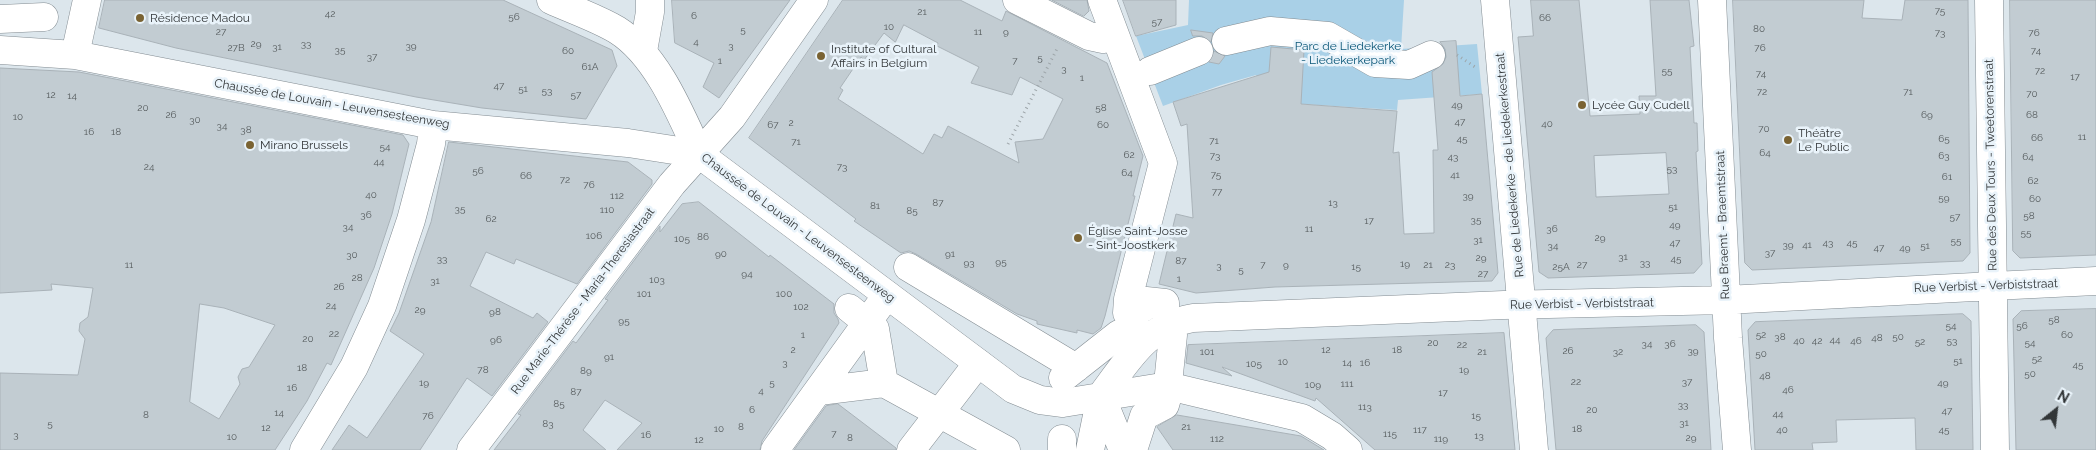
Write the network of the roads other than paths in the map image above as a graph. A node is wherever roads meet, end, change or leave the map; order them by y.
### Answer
1 (87, 0) edge
2 (551, 0) edge
3 (650, 0) edge
4 (814, 0) edge
5 (1017, 0) edge
6 (1102, 0) edge
7 (1495, 0) edge
8 (1712, 0) edge
9 (1990, 0) edge
10 (0, 19) edge
11 (49, 21) edge
12 (1114, 36) junction
13 (1226, 41) dead end
14 (0, 50) edge
15 (643, 51) junction
16 (1199, 51) dead end
17 (75, 55) junction
18 (1431, 55) dead end
19 (1150, 71) dead end
20 (433, 125) junction
21 (699, 154) junction
22 (908, 267) dead end
23 (2096, 281) edge
24 (1993, 286) junction
25 (887, 295) junction
26 (1726, 300) junction
27 (1521, 305) junction
28 (858, 315) junction
29 (1160, 318) dead end
30 (1131, 337) junction
31 (978, 363) junction
32 (884, 383) junction
33 (819, 391) junction
34 (1101, 396) junction
35 (939, 413) junction
36 (1128, 448) edge
37 (304, 450) edge
38 (470, 450) edge
39 (775, 450) edge
40 (911, 450) edge
41 (1006, 450) edge
42 (1090, 450) edge
43 (1348, 450) edge
44 (1534, 450) edge
45 (1737, 450) edge
46 (1995, 450) edge

1 - 17 street
2 - 15 street
3 - 15 street
4 - 21 street, Rue Marie-Thérèse - Maria-Theresiastraat
5 - 12 street
6 - 12 street
7 - 27 street, Rue de Liedekerke - de Liedekerkestraat
8 - 26 street, Rue Braemt - Braemtstraat
9 - 24 street, Rue des Deux Tours - Tweetorenstraat
10 - 11 street
12 - 30 street
13 - 18 street
14 - 17 street, Chaussée de Louvain - Leuvensesteenweg
15 - 21 street
16 - 19 street
17 - 20 street, Chaussée de Louvain - Leuvensesteenweg
20 - 21 street, Chaussée de Louvain - Leuvensesteenweg
20 - 37 street
21 - 25 street, Chaussée de Louvain - Leuvensesteenweg
21 - 38 street, Rue Marie-Thérèse - Maria-Theresiastraat
22 - 30 street
23 - 24 street, Rue Verbist - Verbiststraat
24 - 26 street, Rue Verbist - Verbiststraat
24 - 46 street, Rue des Deux Tours - Tweetorenstraat
25 - 28 street
25 - 31 street, Chaussée de Louvain - Leuvensesteenweg
26 - 27 street, Rue Verbist - Verbiststraat
26 - 45 street, Rue Braemt - Braemtstraat
27 - 30 street, Rue Verbist - Verbiststraat
27 - 44 street, Rue de Liedekerke - de Liedekerkestraat
28 - 32 street
28 - 33 street
29 - 36 street
30 - 34 street, Rue Verbist - Verbiststraat
31 - 34 street, Chaussée de Louvain - Leuvensesteenweg
31 - 35 street
32 - 33 street
32 - 35 street
33 - 39 street
34 - 36 street
34 - 42 street
34 - 43 street, Chaussée de Louvain - Leuvensesteenweg
35 - 40 street
35 - 41 street

